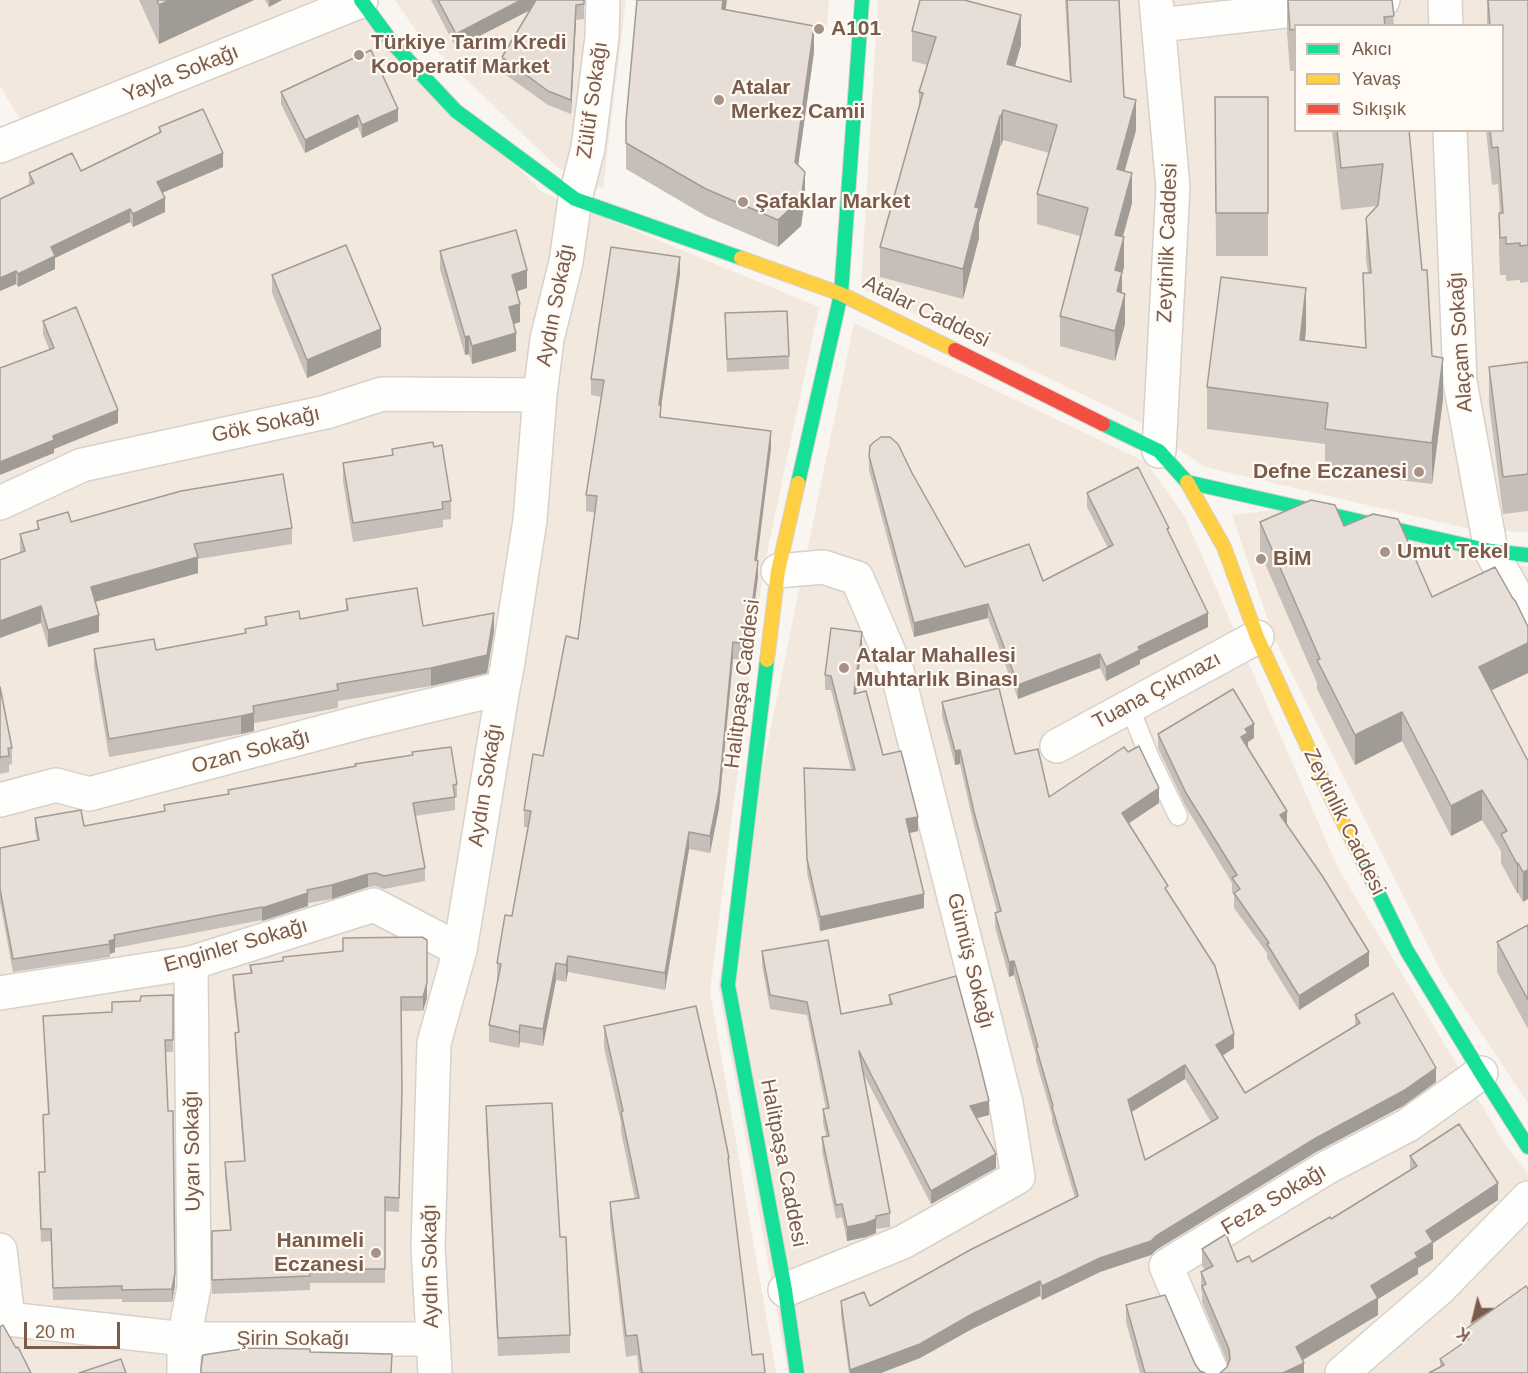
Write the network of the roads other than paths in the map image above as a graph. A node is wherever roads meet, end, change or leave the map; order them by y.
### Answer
1 (603, 0) edge
2 (862, 0) edge
3 (1383, 0) edge
4 (1445, 0) edge
5 (361, 1) edge
6 (1157, 12) edge
7 (1446, 24) edge
8 (1450, 132) edge
9 (0, 147) edge
10 (575, 199) junction
11 (841, 294) junction
12 (540, 396) junction
13 (1159, 451) junction
14 (1187, 482) junction
15 (0, 503) edge
16 (1491, 551) junction
17 (1528, 555) edge
18 (778, 571) junction
19 (1528, 618) edge
20 (1257, 637) junction
21 (503, 688) junction
22 (1129, 706) junction
23 (1057, 746) dead end
24 (0, 800) edge
25 (1178, 816) dead end
26 (460, 950) junction
27 (191, 963) junction
28 (0, 993) edge
29 (1481, 1073) junction
30 (1528, 1147) edge
31 (1528, 1198) edge
32 (0, 1250) edge
33 (785, 1290) junction
34 (184, 1339) junction
35 (433, 1339) junction
36 (184, 1373) edge
37 (435, 1373) edge
38 (797, 1373) edge
39 (1212, 1373) edge
40 (1342, 1373) edge

1 - 10 street, Zülüf Sokağı
2 - 11 street, Halitpaşa Caddesi
3 - 6 street
4 - 7 street
5 - 9 street, Yayla Sokağı
5 - 10 street, Atalar Caddesi
6 - 13 street, Zeytinlik Caddesi
8 - 16 street, Alaçam Sokağı
10 - 11 street, Atalar Caddesi
10 - 12 street, Aydın Sokağı
11 - 13 street, Atalar Caddesi
11 - 18 street, Halitpaşa Caddesi
12 - 15 street, Gök Sokağı
12 - 21 street, Aydın Sokağı
13 - 14 street, Atalar Caddesi
14 - 16 street
14 - 20 street, Zeytinlik Caddesi
16 - 17 street
16 - 19 street, Alaçam Sokağı
18 - 33 street, Halitpaşa Caddesi
18 - 33 street, Gümüş Sokağı
20 - 22 street, Tuana Çıkmazı
20 - 29 street, Zeytinlik Caddesi
21 - 24 street, Ozan Sokağı
21 - 26 street, Aydın Sokağı
22 - 23 street, Tuana Çıkmazı
22 - 25 lane
26 - 27 street, Enginler Sokağı
26 - 35 street, Aydın Sokağı
27 - 28 street, Enginler Sokağı
27 - 34 street, Uyarı Sokağı
29 - 30 street, Zeytinlik Caddesi
29 - 39 street, Feza Sokağı
31 - 40 street
32 - 34 street, Şirin Sokağı
33 - 38 street, Halitpaşa Caddesi
34 - 35 street, Şirin Sokağı
34 - 36 street, Uyarı Sokağı
35 - 37 street, Aydın Sokağı

